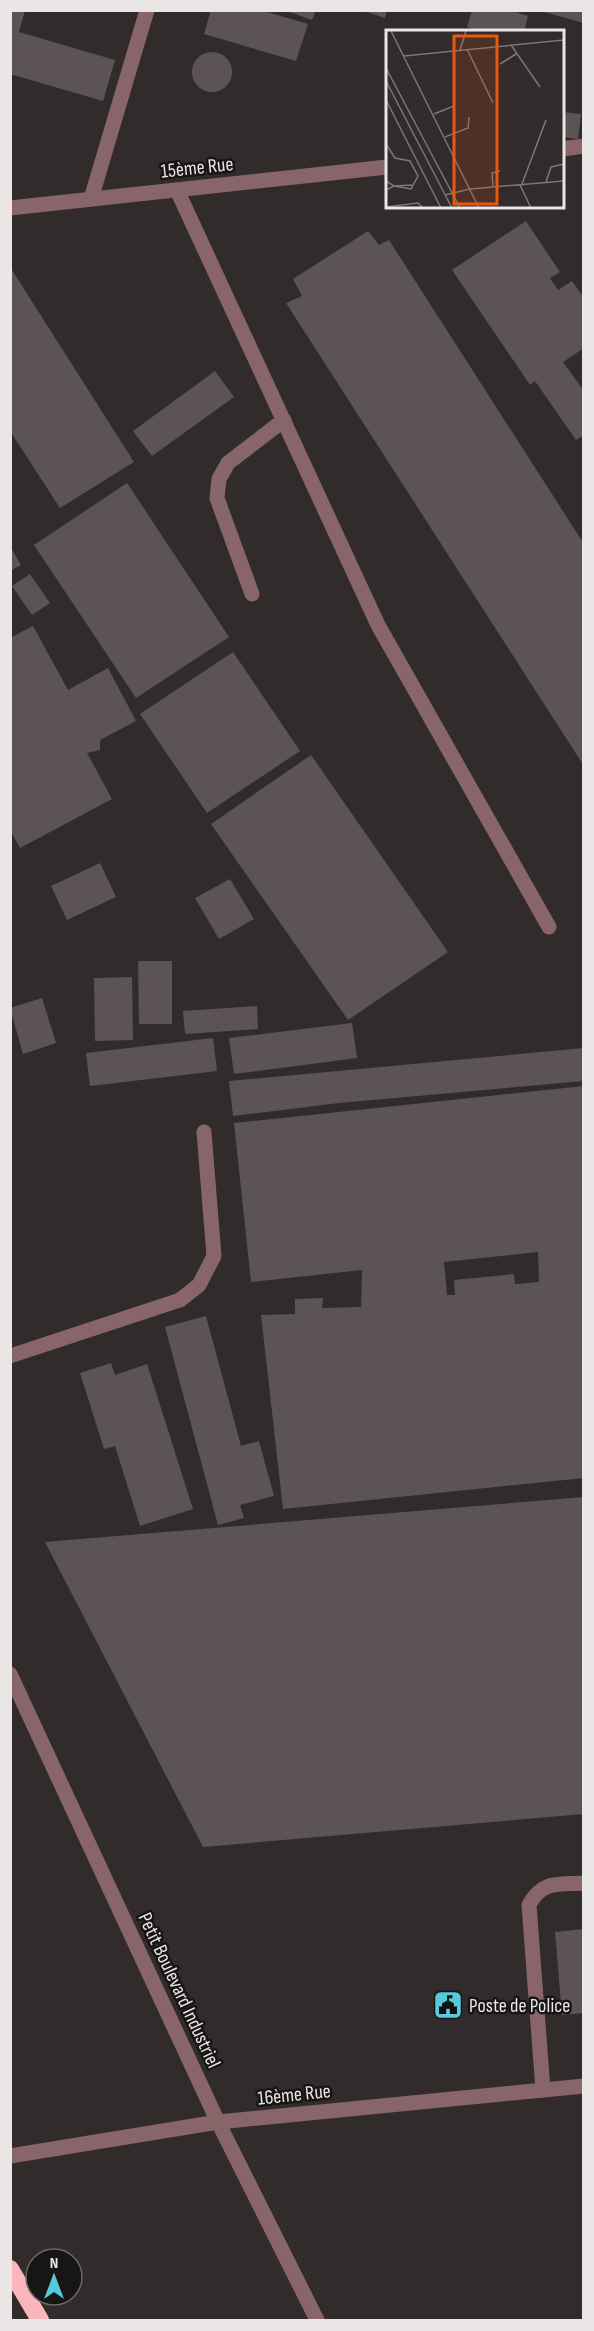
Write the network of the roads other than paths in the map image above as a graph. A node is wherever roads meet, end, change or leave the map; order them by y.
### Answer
1 (147, 10) edge
2 (584, 146) edge
3 (564, 149) edge
4 (386, 167) edge
5 (177, 190) junction
6 (91, 199) junction
7 (10, 208) edge
8 (284, 420) junction
9 (252, 594) dead end
10 (549, 927) dead end
11 (204, 1132) dead end
12 (10, 1356) edge
13 (10, 1674) edge
14 (584, 1883) edge
15 (584, 2086) edge
16 (543, 2090) junction
17 (218, 2122) junction
18 (10, 2156) edge
19 (10, 2269) edge
20 (40, 2320) edge
21 (317, 2320) edge

1 - 6 street
2 - 3 street
4 - 5 street, 15ème Rue
5 - 6 street, 15ème Rue
5 - 8 street
6 - 7 street, 15ème Rue
8 - 9 street
8 - 10 street
11 - 12 street
13 - 17 street, Petit Boulevard Industriel
14 - 16 street
15 - 16 street, 16ème Rue
16 - 17 street, 16ème Rue
17 - 18 street, 16ème Rue
17 - 21 street, Petit Boulevard Industriel
19 - 20 highway

